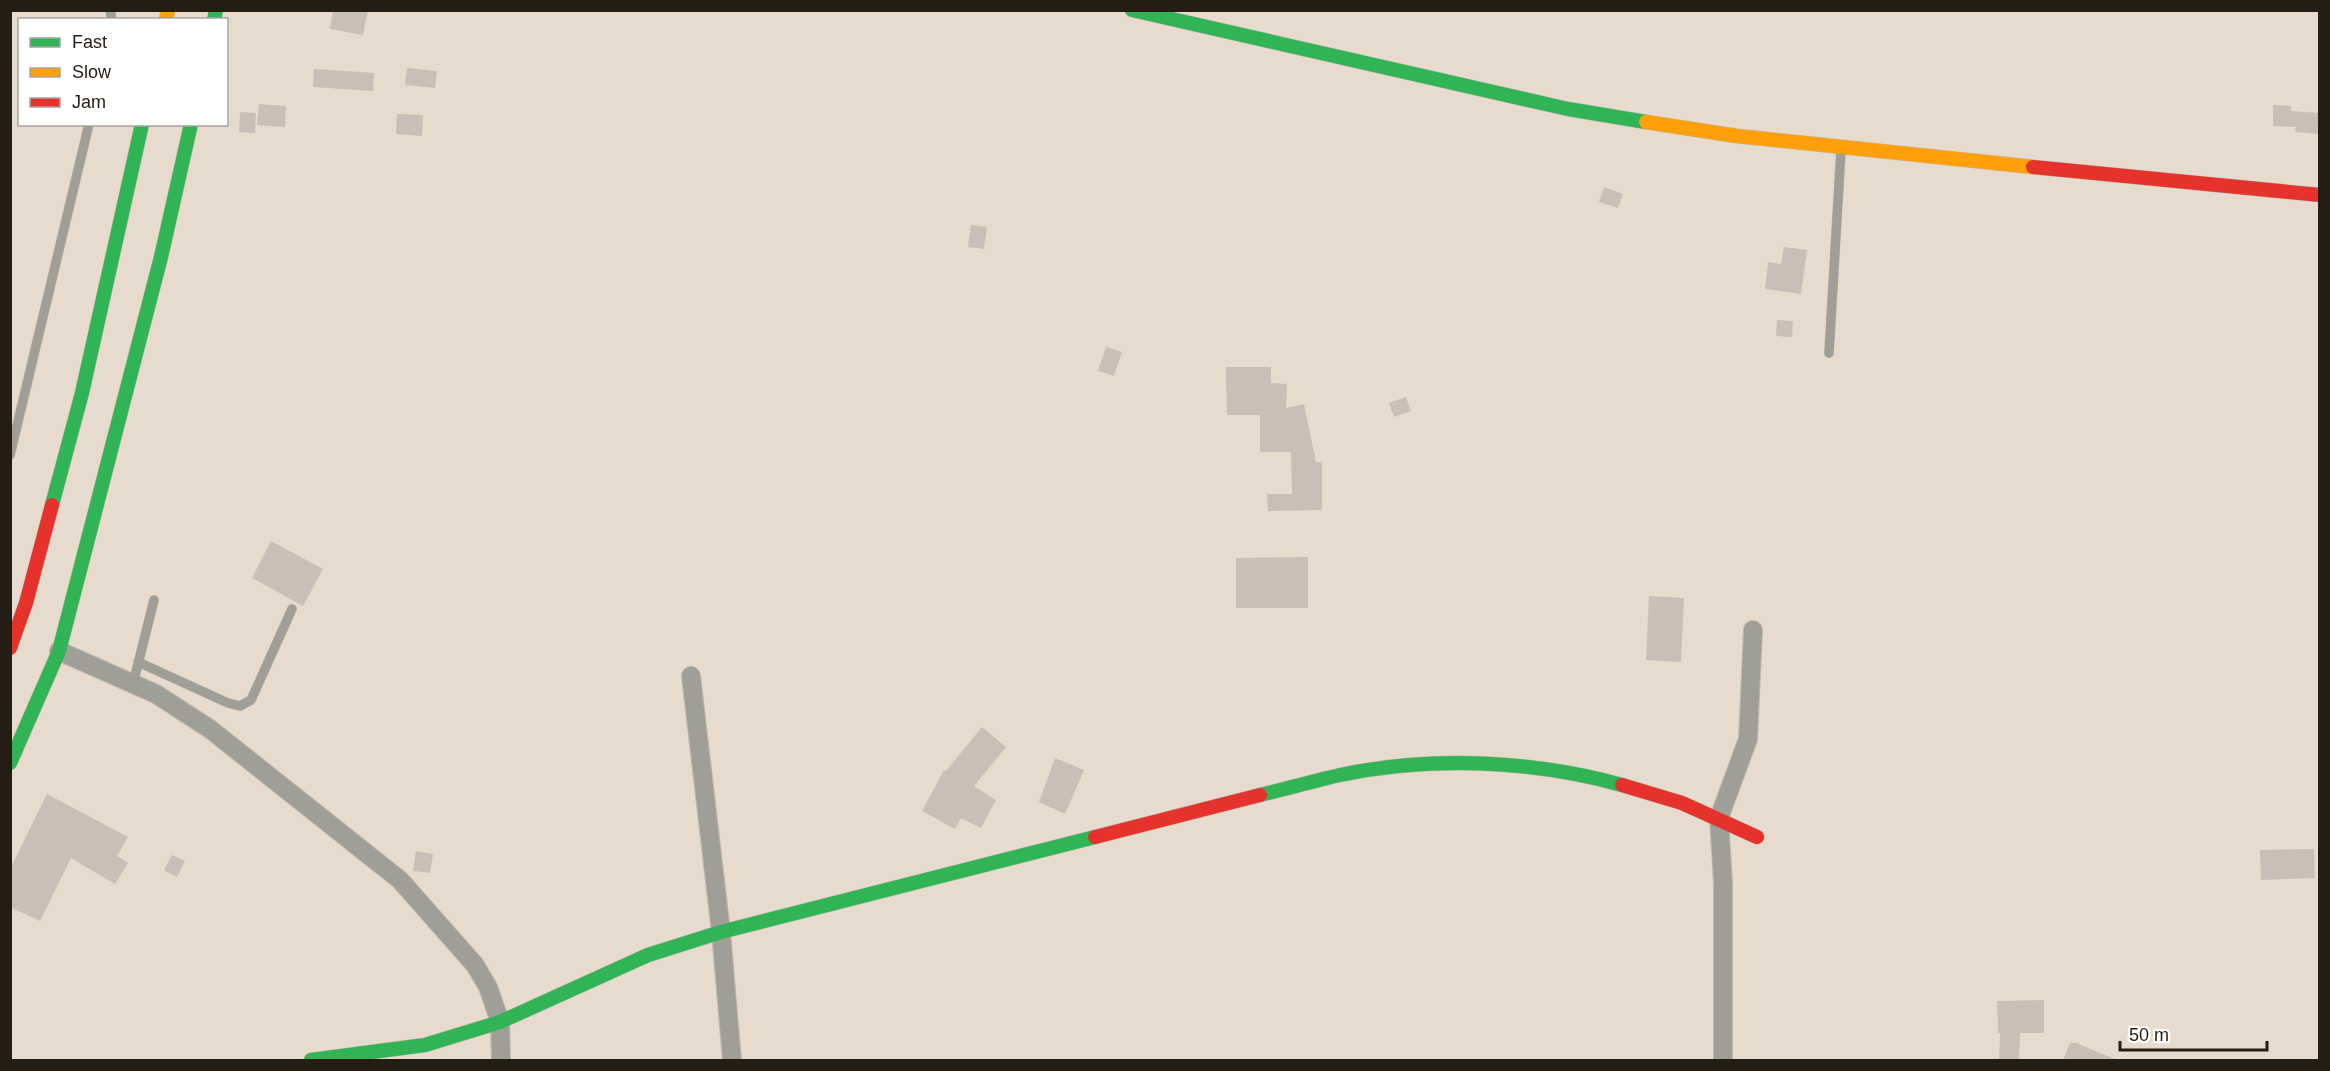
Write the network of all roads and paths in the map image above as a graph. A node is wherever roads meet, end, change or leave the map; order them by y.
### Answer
1 (1132, 10) edge
2 (89, 126) edge
3 (142, 126) edge
4 (191, 126) edge
5 (1841, 147) junction
6 (2319, 195) edge
7 (1829, 353) dead end
8 (10, 455) edge
9 (154, 600) dead end
10 (292, 609) dead end
11 (1753, 630) dead end
12 (10, 648) edge
13 (59, 651) junction
14 (138, 662) junction
15 (691, 676) dead end
16 (133, 684) junction
17 (10, 763) edge
18 (1719, 818) junction
19 (1757, 837) dead end
20 (721, 932) junction
21 (500, 1022) junction
22 (311, 1060) edge
23 (501, 1060) edge
24 (732, 1060) edge
25 (1723, 1060) edge

1 - 5 street
2 - 8 lane
3 - 12 street
4 - 13 street
5 - 6 street
5 - 7 lane
9 - 14 lane
10 - 14 lane
11 - 18 street
13 - 16 street
13 - 17 street
14 - 16 lane
15 - 20 street
16 - 21 street
18 - 19 street
18 - 20 street
18 - 25 street
20 - 21 street
20 - 24 street
21 - 22 street
21 - 23 street

